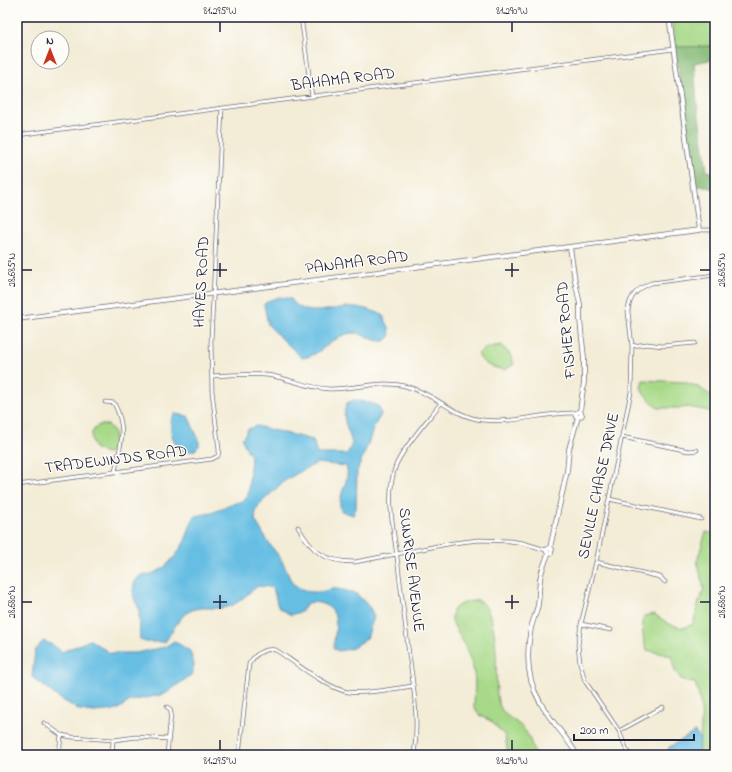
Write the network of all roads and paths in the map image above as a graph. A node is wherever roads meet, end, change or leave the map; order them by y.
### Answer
1 (302, 17) edge
2 (668, 17) edge
3 (673, 49) junction
4 (312, 97) junction
5 (222, 108) junction
6 (17, 135) edge
7 (699, 230) junction
8 (715, 230) edge
9 (570, 247) junction
10 (715, 275) edge
11 (214, 293) junction
12 (17, 319) edge
13 (695, 343) dead end
14 (632, 346) junction
15 (212, 376) junction
16 (105, 402) dead end
17 (441, 403) junction
18 (578, 414) junction
19 (622, 437) junction
20 (697, 450) dead end
21 (218, 456) joint
22 (114, 472) junction
23 (17, 485) edge
24 (609, 499) junction
25 (701, 519) dead end
26 (298, 527) dead end
27 (548, 551) junction
28 (396, 554) junction
29 (596, 562) junction
30 (665, 582) dead end
31 (581, 624) junction
32 (611, 630) dead end
33 (413, 686) junction
34 (167, 707) dead end
35 (663, 707) dead end
36 (44, 723) dead end
37 (619, 731) junction
38 (61, 735) junction
39 (168, 739) junction
40 (113, 740) junction
41 (59, 755) edge
42 (112, 755) edge
43 (167, 755) edge
44 (239, 755) edge
45 (311, 755) edge
46 (357, 755) edge
47 (414, 755) edge
48 (577, 755) edge
49 (629, 755) edge

1 - 4 street
2 - 3 street
3 - 4 street, BAHAMA ROAD
3 - 7 street
4 - 5 street, BAHAMA ROAD
5 - 6 street, BAHAMA ROAD
5 - 11 street, HAYES ROAD
7 - 8 street
7 - 9 street, PANAMA ROAD
9 - 11 street, PANAMA ROAD
9 - 18 street, FISHER ROAD
10 - 14 street, SEVILLE CHASE DRIVE
11 - 12 street, PANAMA ROAD
11 - 15 street, HAYES ROAD
13 - 14 street
14 - 19 street, SEVILLE CHASE DRIVE
15 - 17 street
15 - 21 street, HAYES ROAD
16 - 22 street
17 - 18 street
17 - 28 street, SUNRISE AVENUE
18 - 27 street, FISHER ROAD
19 - 20 street
19 - 24 street, SEVILLE CHASE DRIVE
21 - 22 street, TRADEWINDS ROAD
22 - 23 street, TRADEWINDS ROAD
24 - 25 street
24 - 29 street, SEVILLE CHASE DRIVE
26 - 28 street
27 - 28 street
27 - 48 street, FISHER ROAD
28 - 33 street, SUNRISE AVENUE
29 - 30 street
29 - 31 street, SEVILLE CHASE DRIVE
31 - 32 street
31 - 37 street, SEVILLE CHASE DRIVE
33 - 44 street
33 - 47 street, SUNRISE AVENUE
34 - 39 street
35 - 37 street
36 - 38 street
37 - 49 street, SEVILLE CHASE DRIVE
38 - 40 street
38 - 41 street
39 - 40 street
39 - 43 street
40 - 42 street
45 - 46 street

